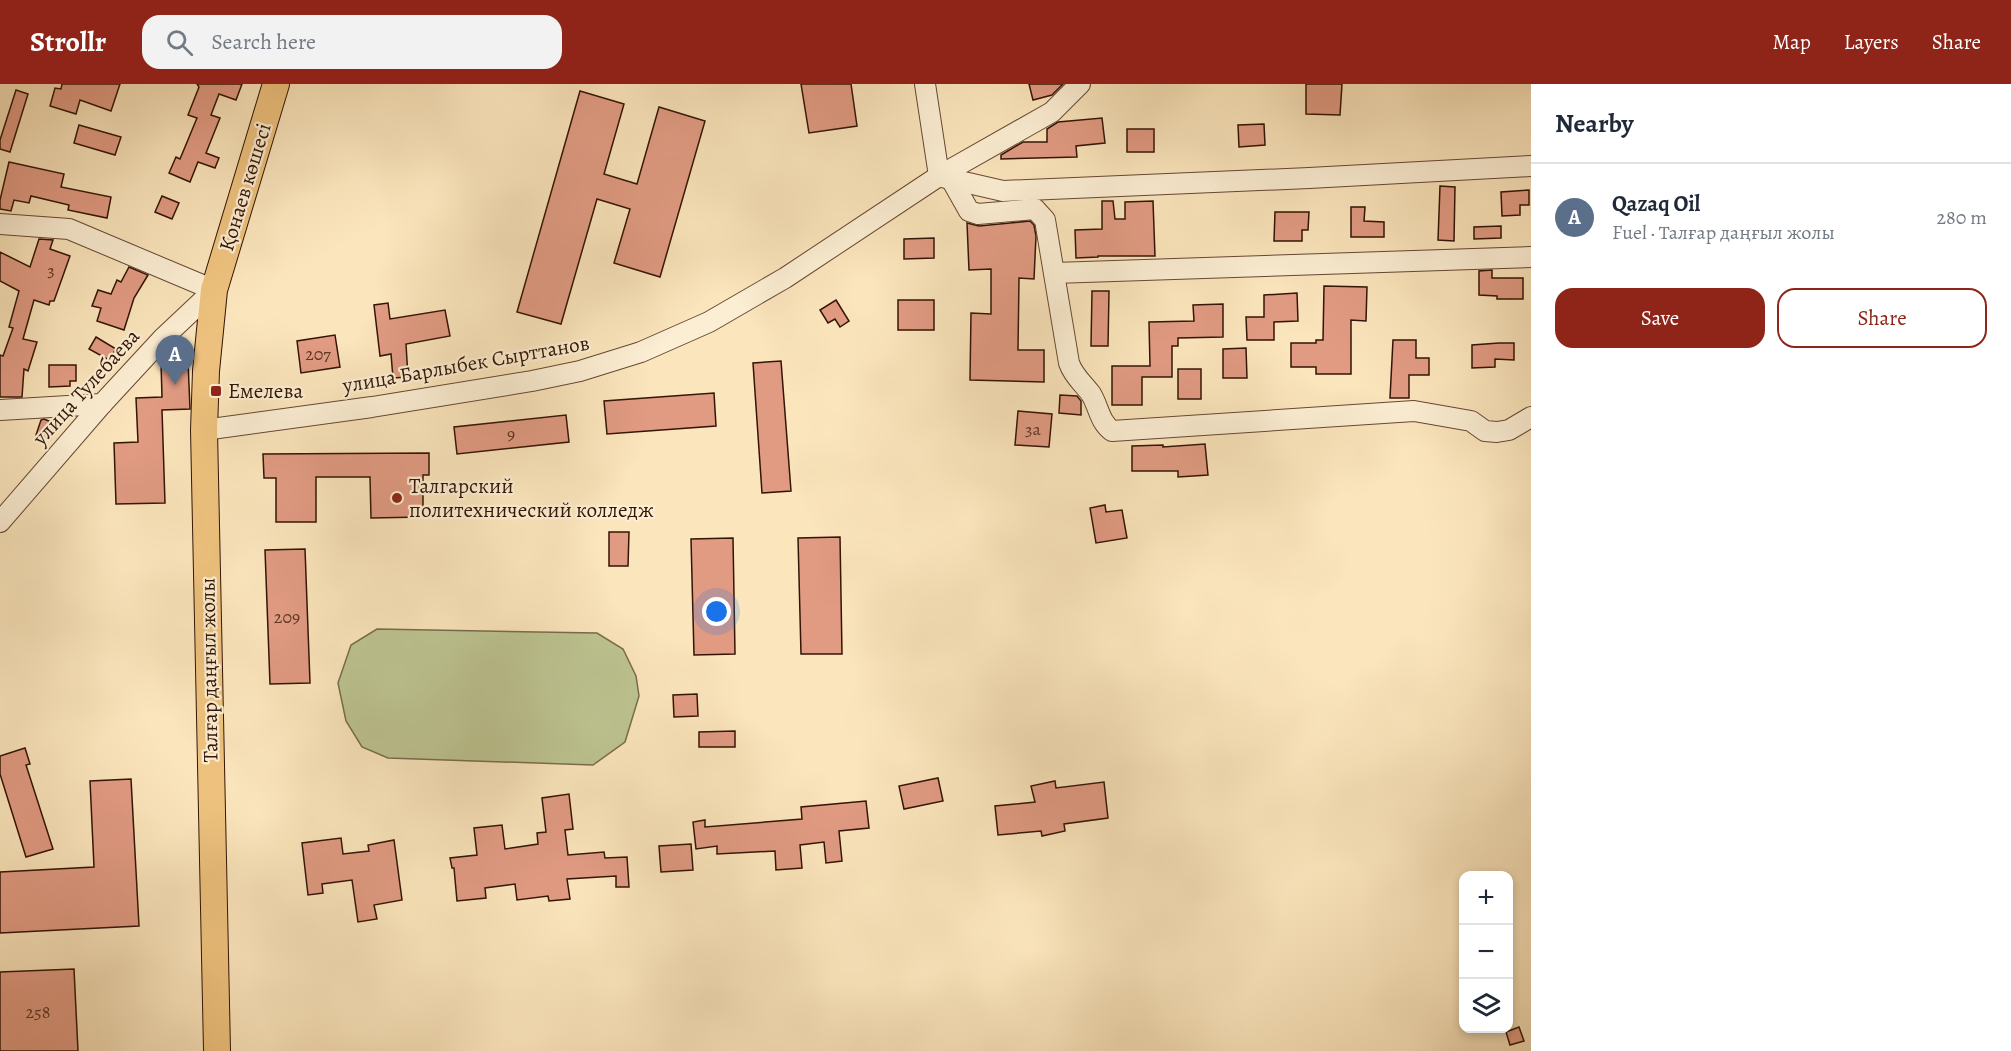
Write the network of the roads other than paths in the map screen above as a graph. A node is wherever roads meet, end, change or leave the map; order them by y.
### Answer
1 (276, 84) edge
2 (925, 84) edge
3 (1080, 84) edge
4 (1531, 166) edge
5 (945, 177) junction
6 (0, 224) edge
7 (1531, 257) edge
8 (1054, 273) junction
9 (214, 290) junction
10 (102, 404) junction
11 (0, 410) edge
12 (1531, 417) edge
13 (204, 430) junction
14 (0, 522) edge
15 (217, 1051) edge

1 - 9 main road, Қонаев көшесі
2 - 5 street
3 - 5 street, улица Барлыбек Сырттанов
4 - 5 street
5 - 8 street
5 - 13 street, улица Барлыбек Сырттанов
6 - 9 street
7 - 8 street
8 - 12 street
9 - 10 street, улица Тулебаева
9 - 13 main road, Талғар даңғыл жолы
10 - 11 street
10 - 14 street, улица Тулебаева
13 - 15 main road, Талғар даңғыл жолы

